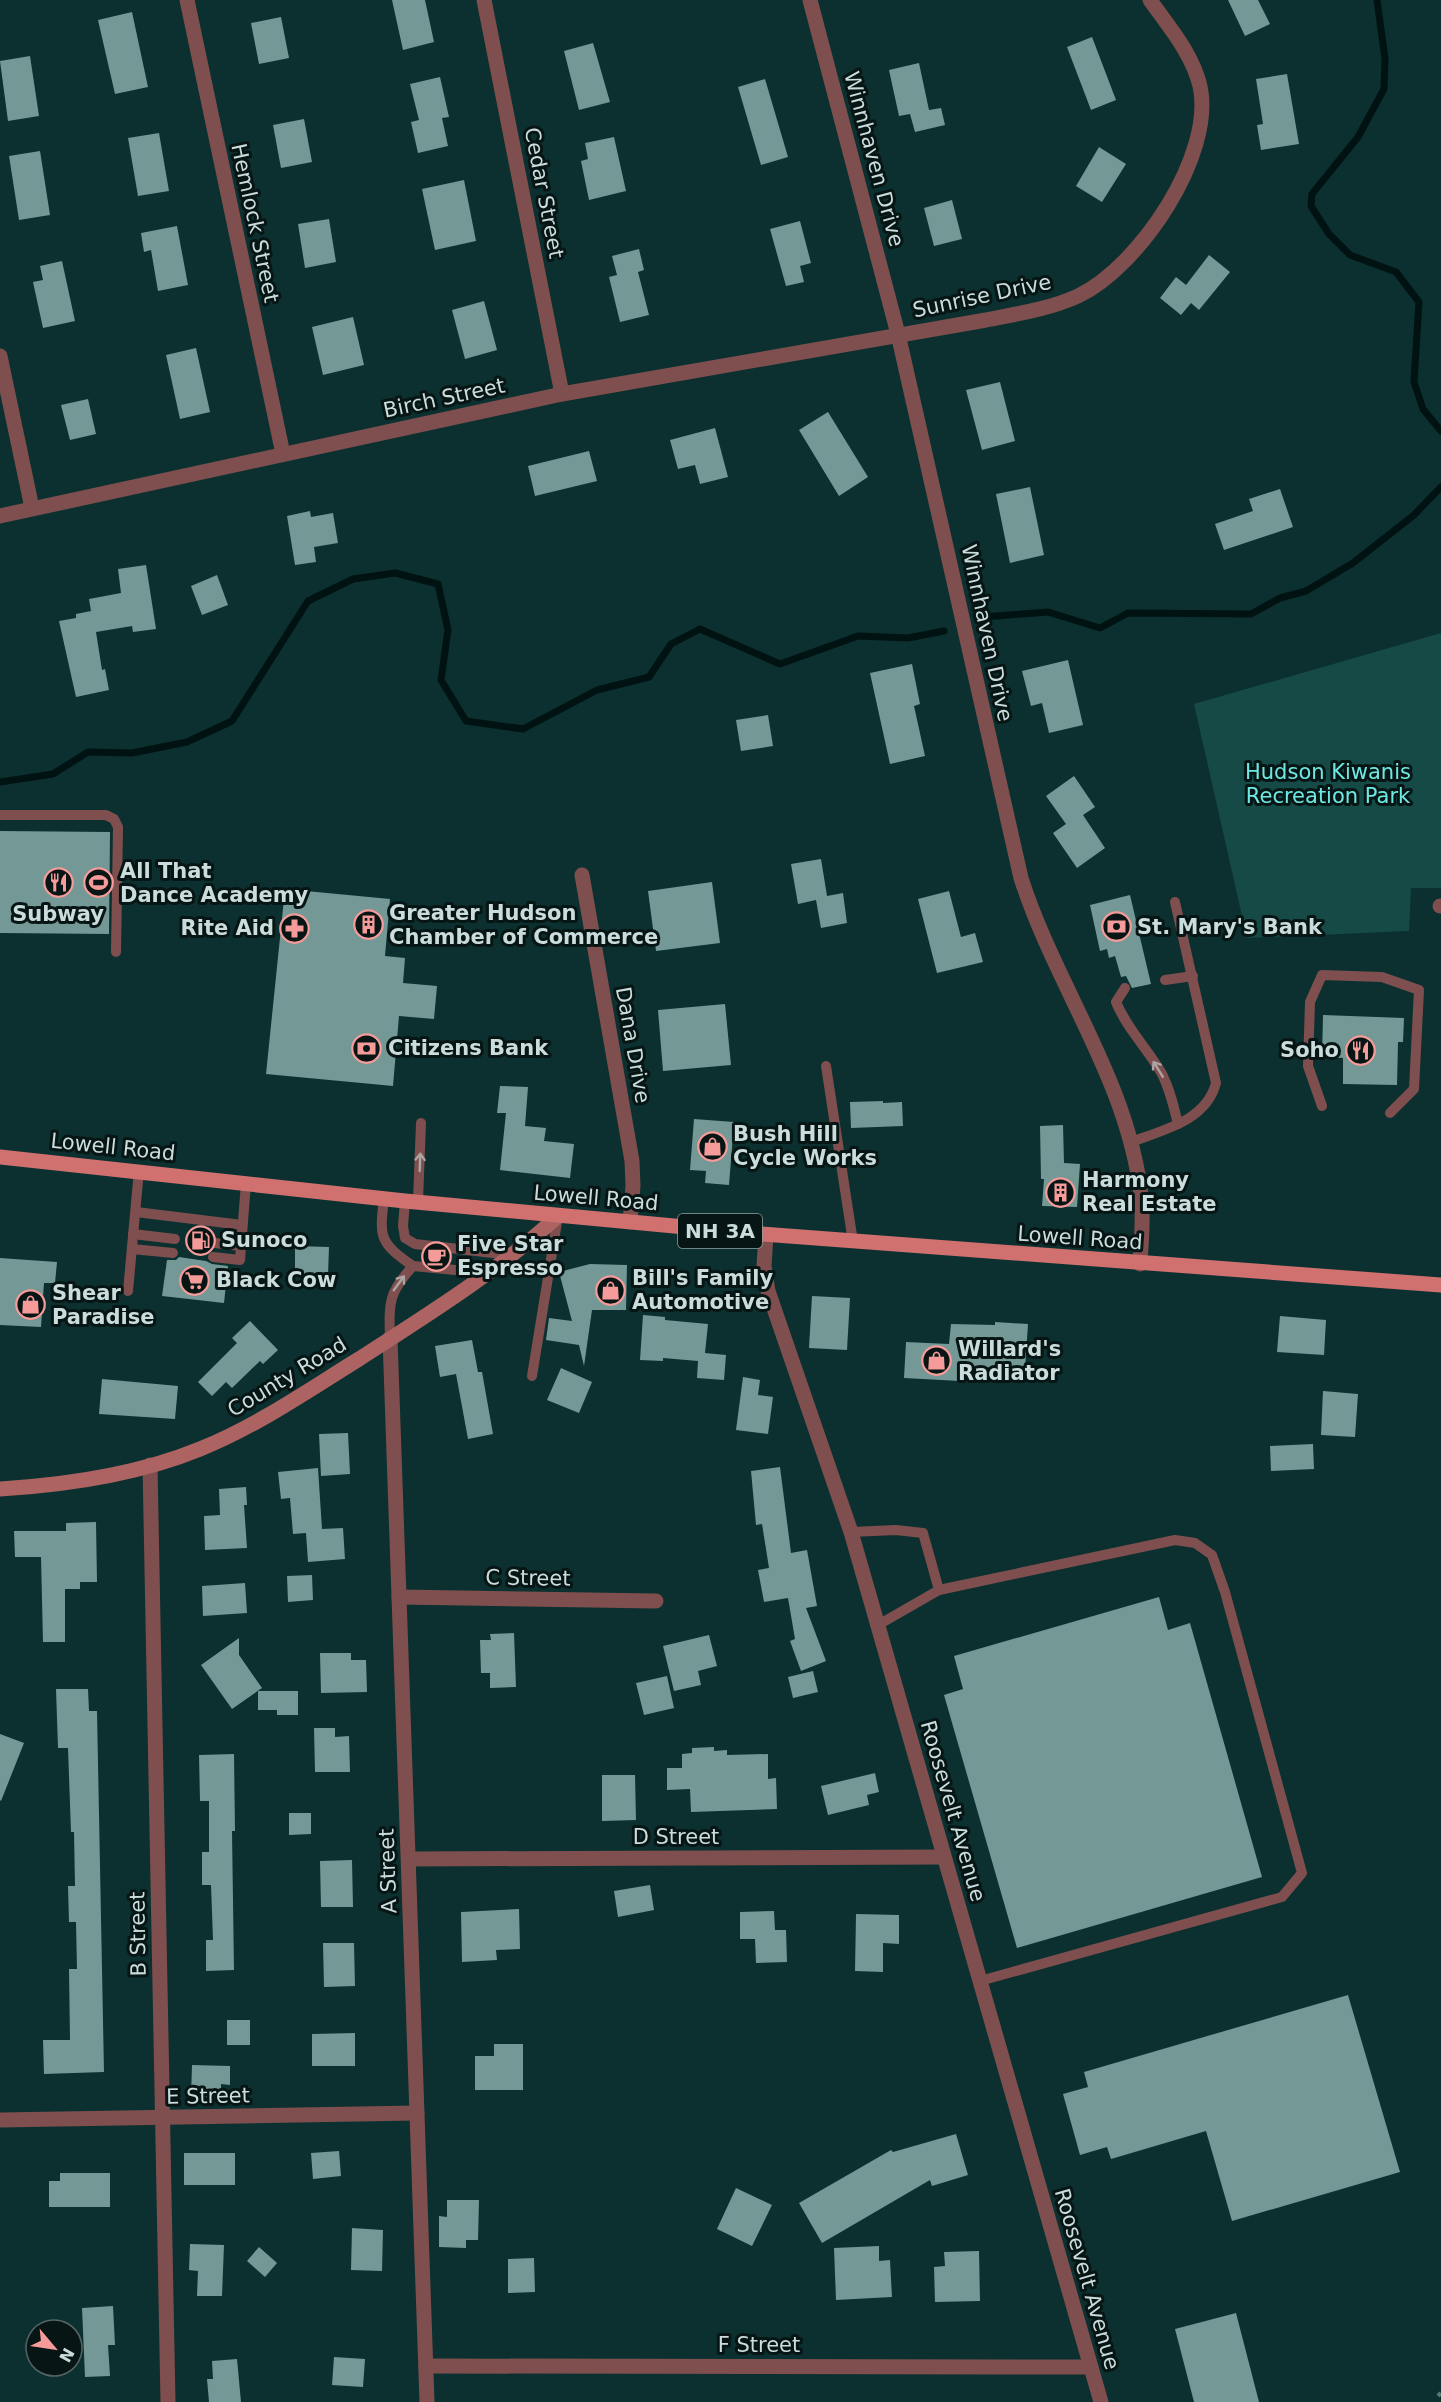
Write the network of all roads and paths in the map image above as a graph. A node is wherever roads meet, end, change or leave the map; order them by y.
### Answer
1 (187, 0) edge
2 (484, 0) edge
3 (810, 0) edge
4 (1150, 0) edge
5 (898, 334) junction
6 (0, 356) edge
7 (562, 394) junction
8 (283, 454) junction
9 (32, 508) junction
10 (0, 516) edge
11 (0, 815) edge
12 (582, 875) dead end
13 (1174, 902) dead end
14 (116, 952) dead end
15 (1193, 976) junction
16 (1165, 980) dead end
17 (1125, 988) dead end
18 (826, 1066) dead end
19 (1322, 1106) dead end
20 (1390, 1113) dead end
21 (421, 1123) dead end
22 (1178, 1124) junction
23 (1131, 1142) junction
24 (0, 1156) edge
25 (140, 1170) junction
26 (246, 1183) junction
27 (384, 1199) junction
28 (412, 1201) junction
29 (136, 1212) junction
30 (558, 1216) junction
31 (630, 1222) junction
32 (242, 1225) junction
33 (133, 1234) junction
34 (766, 1235) junction
35 (176, 1239) dead end
36 (853, 1242) junction
37 (215, 1243) dead end
38 (240, 1246) junction
39 (132, 1249) junction
40 (173, 1253) dead end
41 (511, 1255) junction
42 (213, 1257) dead end
43 (1140, 1264) junction
44 (413, 1266) junction
45 (487, 1273) junction
46 (1441, 1286) edge
47 (128, 1292) dead end
48 (390, 1338) junction
49 (532, 1376) dead end
50 (150, 1465) junction
51 (0, 1489) edge
52 (851, 1532) junction
53 (939, 1590) junction
54 (399, 1597) junction
55 (656, 1601) dead end
56 (878, 1625) junction
57 (944, 1857) junction
58 (408, 1859) junction
59 (980, 1981) junction
60 (417, 2113) junction
61 (162, 2117) junction
62 (0, 2120) edge
63 (426, 2366) junction
64 (1091, 2367) junction
65 (168, 2402) edge
66 (427, 2402) edge
67 (1101, 2402) edge

1 - 8 street, Hemlock Street
2 - 7 street, Cedar Street
3 - 5 street, Winnhaven Drive
4 - 5 street, Sunrise Drive
5 - 7 street, Birch Street
5 - 23 street, Winnhaven Drive
6 - 9 street
7 - 8 street, Birch Street
8 - 9 street, Birch Street
9 - 10 street, Birch Street
11 - 14 lane
12 - 31 street, Dana Drive
13 - 15 lane
15 - 16 lane
15 - 22 lane
22 -> 17 lane
18 - 36 lane
19 - 20 lane
28 -> 21 lane
22 - 23 lane
23 - 43 street, Winnhaven Drive
24 - 25 main road, Lowell Road / NH 3A
25 - 26 main road, Lowell Road / NH 3A
25 - 29 lane
26 - 27 main road, Lowell Road / NH 3A
26 - 32 lane
27 - 28 main road, Lowell Road / NH 3A
27 - 44 lane
28 - 30 main road, Lowell Road / NH 3A
28 - 41 lane
29 - 32 lane
29 - 33 lane
30 - 31 main road, Lowell Road / NH 3A
30 - 41 street, County Road
30 - 49 lane
31 - 34 main road, Lowell Road / NH 3A
32 - 38 lane
33 - 35 lane
33 - 39 lane
34 - 36 main road, Lowell Road / NH 3A
34 - 52 street, Roosevelt Avenue
36 - 43 main road, Lowell Road / NH 3A
37 - 38 lane
38 - 42 lane
39 - 40 lane
39 - 47 lane
41 - 45 street, County Road
43 - 46 main road, Lowell Road / NH 3A
44 - 45 lane
48 -> 44 lane
45 - 48 street, County Road
48 - 50 street, County Road
48 - 54 street, A Street
50 - 51 street, County Road
50 - 61 street, B Street
52 - 53 lane
52 - 56 street, Roosevelt Avenue
53 - 56 lane
53 - 59 lane
54 - 55 street, C Street
54 - 58 street, A Street
56 - 57 street, Roosevelt Avenue
57 - 58 street, D Street
57 - 59 street, Roosevelt Avenue
58 - 60 street, A Street
59 - 64 street, Roosevelt Avenue
60 - 61 street, E Street
60 - 63 street, A Street
61 - 62 street, E Street
61 - 65 street, B Street
63 - 64 street, F Street
63 - 66 street, A Street
64 - 67 street, Roosevelt Avenue

